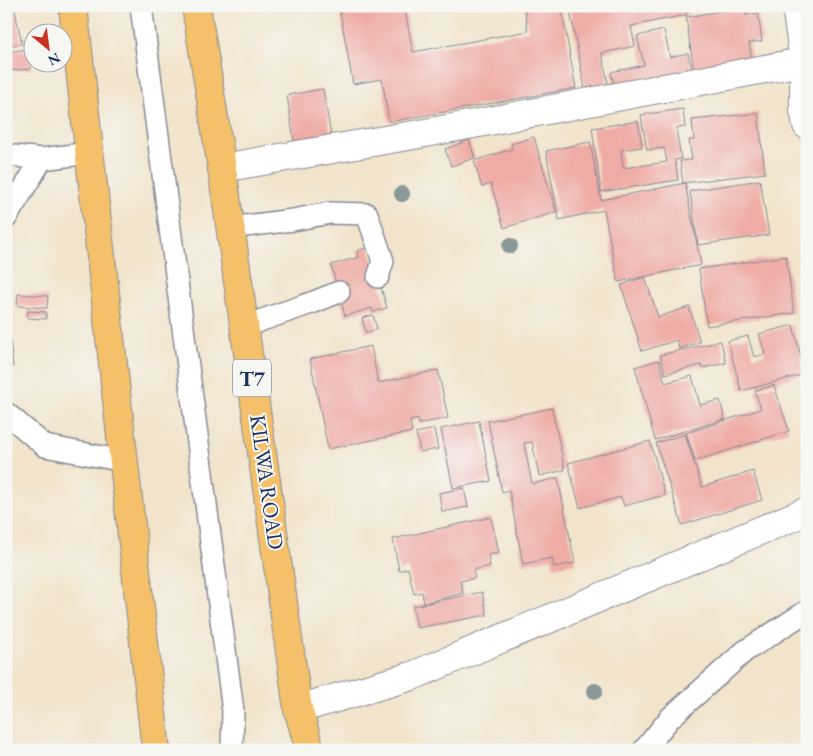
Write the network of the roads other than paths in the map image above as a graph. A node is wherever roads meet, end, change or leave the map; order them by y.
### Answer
1 (73, 6) edge
2 (141, 6) edge
3 (196, 6) edge
4 (796, 6) edge
5 (805, 61) edge
6 (807, 125) edge
7 (89, 152) junction
8 (6, 155) edge
9 (42, 159) junction
10 (222, 168) junction
11 (6, 218) edge
12 (230, 228) junction
13 (378, 277) dead end
14 (339, 292) dead end
15 (244, 326) junction
16 (6, 412) edge
17 (124, 461) junction
18 (807, 512) edge
19 (807, 611) edge
20 (298, 709) junction
21 (233, 711) junction
22 (156, 750) edge
23 (232, 750) edge
24 (244, 750) edge
25 (310, 750) edge
26 (644, 750) edge

1 - 7 highway
2 - 21 lane
3 - 10 highway, KILWA ROAD / T7
4 - 5 street
5 - 6 street
5 - 10 street
7 - 9 lane
7 - 17 highway
8 - 9 lane
9 - 11 lane
10 - 12 highway, KILWA ROAD / T7
12 - 13 lane
12 - 15 highway, KILWA ROAD / T7
14 - 15 lane
15 - 20 highway, KILWA ROAD / T7
16 - 17 lane
17 - 22 highway
18 - 20 street
19 - 26 lane
20 - 25 highway, KILWA ROAD / T7
21 - 23 lane
21 - 24 lane

